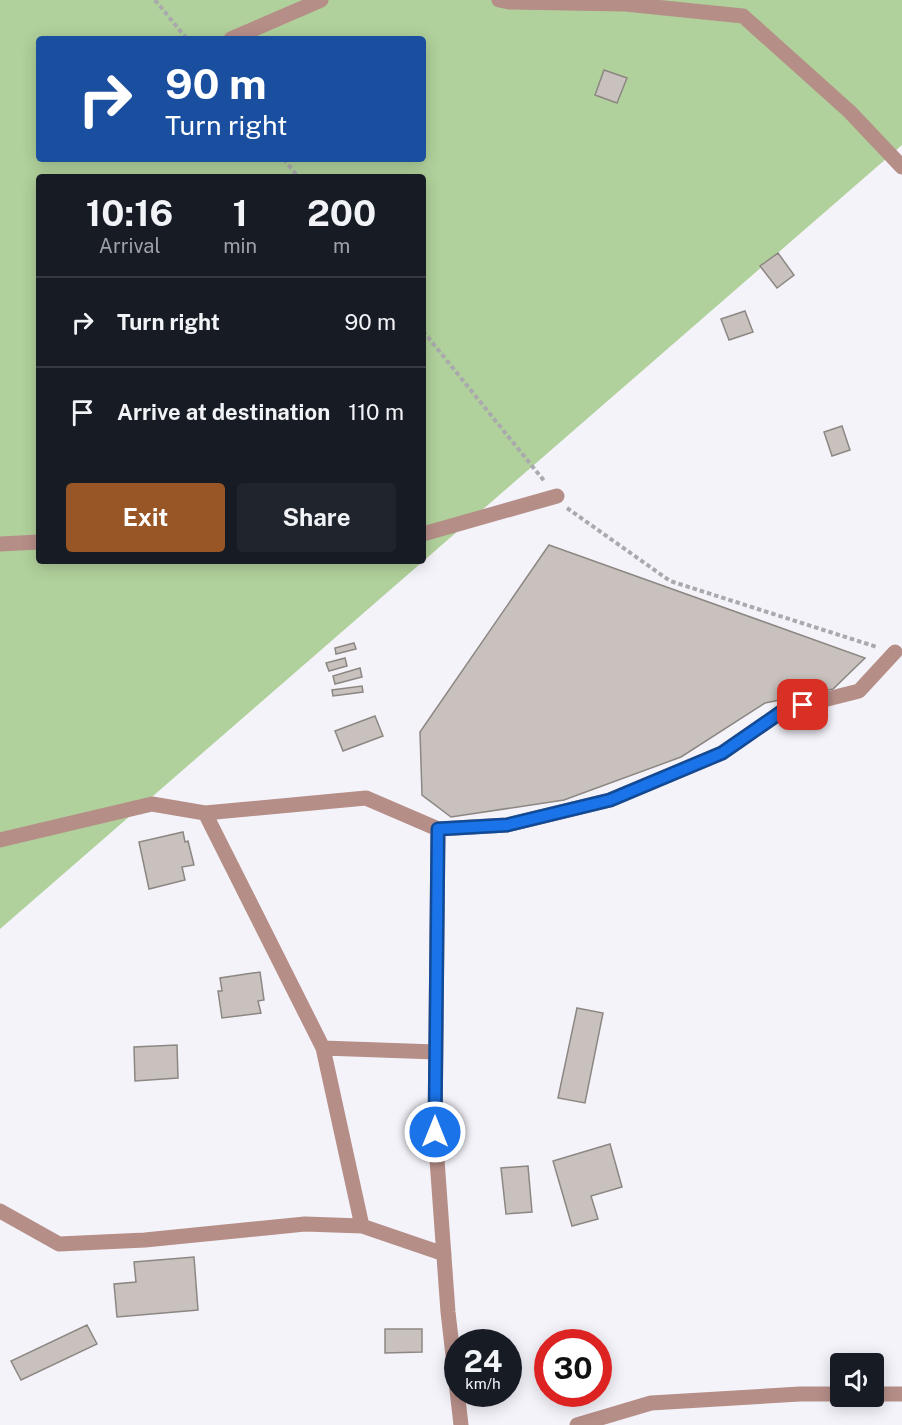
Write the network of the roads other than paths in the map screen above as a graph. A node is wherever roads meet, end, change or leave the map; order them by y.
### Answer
1 (321, 0) edge
2 (499, 0) edge
3 (238, 36) edge
4 (902, 167) edge
5 (557, 496) road end
6 (426, 533) edge
7 (36, 542) edge
8 (0, 544) edge
9 (895, 652) road end
10 (205, 813) junction
11 (438, 829) junction
12 (0, 840) edge
13 (323, 1048) junction
14 (436, 1052) junction
15 (0, 1211) edge
16 (362, 1226) junction
17 (444, 1254) junction
18 (830, 1394) edge
19 (884, 1394) edge
20 (902, 1394) edge
21 (461, 1425) edge
22 (577, 1425) edge

1 - 3 street
2 - 4 street
5 - 6 street
7 - 8 street
9 - 11 street
10 - 11 street
10 - 12 street
10 - 13 street
11 - 14 street
13 - 14 street
13 - 16 street
14 - 17 street
15 - 16 street
16 - 17 street
17 - 21 street
18 - 22 street
19 - 20 street

